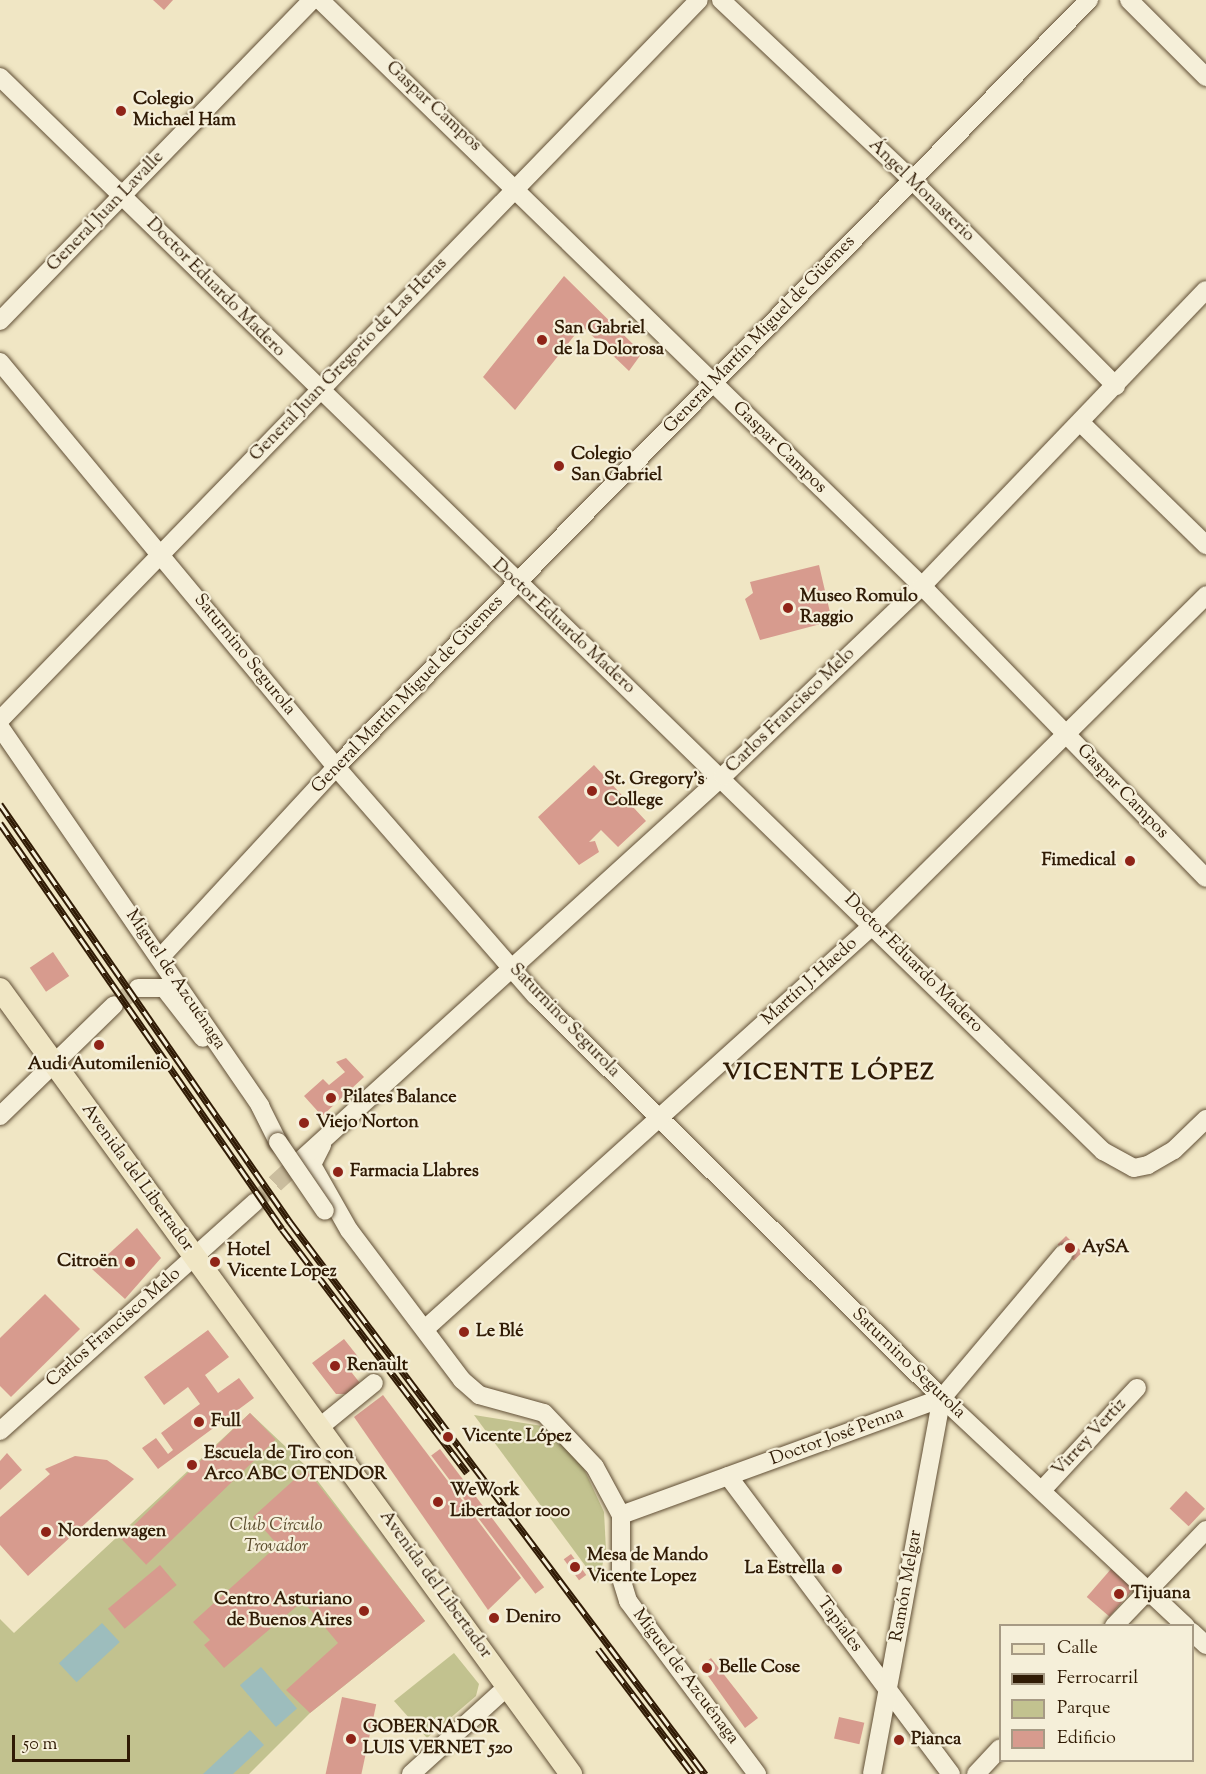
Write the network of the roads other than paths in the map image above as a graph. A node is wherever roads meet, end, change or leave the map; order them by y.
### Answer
1 (312, 0) edge
2 (320, 0) edge
3 (699, 0) edge
4 (721, 0) edge
5 (1089, 0) edge
6 (1129, 0) edge
7 (0, 76) edge
8 (1206, 77) edge
9 (912, 180) junction
10 (517, 186) junction
11 (122, 196) junction
12 (1206, 290) edge
13 (0, 321) edge
14 (0, 362) edge
15 (712, 383) junction
16 (1116, 386) junction
17 (319, 391) junction
18 (1081, 423) junction
19 (1206, 545) edge
20 (161, 555) junction
21 (516, 584) junction
22 (922, 586) junction
23 (1206, 594) edge
24 (0, 720) edge
25 (0, 727) edge
26 (1067, 735) junction
27 (336, 767) junction
28 (723, 776) junction
29 (1206, 878) edge
30 (873, 925) junction
31 (160, 958) junction
32 (510, 966) junction
33 (138, 988) tunnel mouth
34 (0, 989) edge
35 (114, 1005) tunnel mouth
36 (225, 1053) junction
37 (53, 1061) junction
38 (0, 1116) edge
39 (659, 1118) junction
40 (1206, 1119) edge
41 (328, 1136) junction
42 (302, 1159) tunnel mouth
43 (255, 1202) tunnel mouth
44 (349, 1230) junction
45 (1064, 1253) dead end
46 (195, 1258) junction
47 (425, 1329) junction
48 (374, 1383) dead end
49 (1137, 1388) dead end
50 (942, 1398) junction
51 (321, 1426) junction
52 (0, 1431) edge
53 (728, 1476) junction
54 (1043, 1489) junction
55 (621, 1515) junction
56 (1206, 1530) edge
57 (1147, 1589) junction
58 (1116, 1624) edge
59 (1184, 1624) edge
60 (1194, 1634) edge
61 (1206, 1645) edge
62 (508, 1686) junction
63 (888, 1691) junction
64 (999, 1749) edge
65 (411, 1774) edge
66 (571, 1774) edge
67 (757, 1774) edge
68 (872, 1774) edge
69 (951, 1774) edge
70 (976, 1774) edge

1 - 11 street, General Juan Lavalle
2 - 10 street, Gaspar Campos
3 - 10 street, General Juan Gregorio de Las Heras
4 - 9 street, Ángel Monasterio
5 - 9 street, General Martín Miguel de Güemes
6 - 8 street
7 - 11 street, Doctor Eduardo Madero
9 - 15 street, General Martín Miguel de Güemes
9 - 16 street, Ángel Monasterio
10 - 15 street, Gaspar Campos
10 - 17 street, General Juan Gregorio de Las Heras
11 - 13 street, General Juan Lavalle
11 - 17 street, Doctor Eduardo Madero
12 - 16 street, Carlos Francisco Melo
14 - 20 street, Saturnino Segurola
15 - 21 street, General Martín Miguel de Güemes
15 - 22 street, Gaspar Campos
16 - 18 street, Carlos Francisco Melo
17 - 20 street, General Juan Gregorio de Las Heras
17 - 21 street, Doctor Eduardo Madero
18 - 19 street
18 - 22 street, Carlos Francisco Melo
20 - 24 street, General Juan Gregorio de Las Heras
20 - 27 street, Saturnino Segurola
21 - 27 street, General Martín Miguel de Güemes
21 - 28 street, Doctor Eduardo Madero
22 - 26 street, Gaspar Campos
22 - 28 street, Carlos Francisco Melo
23 - 26 street, Martín J. Haedo
25 - 31 street, Miguel de Azcuénaga
26 - 29 street, Gaspar Campos
26 - 30 street, Martín J. Haedo
27 - 31 street, General Martín Miguel de Güemes
27 - 32 street, Saturnino Segurola
28 - 30 street, Doctor Eduardo Madero
28 - 32 street, Carlos Francisco Melo
30 - 39 street, Martín J. Haedo
30 - 40 street, Doctor Eduardo Madero
31 - 36 street, Miguel de Azcuénaga
32 - 39 street, Saturnino Segurola
32 - 41 street, Carlos Francisco Melo
33 - 36 street
34 - 37 main road, Avenida del Libertador
35 - 37 street
36 - 44 street, Miguel de Azcuénaga, bridge
37 - 38 street
37 - 46 main road, Avenida del Libertador
39 - 47 street, Martín J. Haedo
39 - 50 street, Saturnino Segurola
41 - 42 street, Carlos Francisco Melo
41 - 44 street, Miguel de Azcuénaga
43 - 46 street, Carlos Francisco Melo
44 - 47 street, Miguel de Azcuénaga
45 - 50 street, Doctor José Penna
46 - 51 main road, Avenida del Libertador
46 - 52 street, Carlos Francisco Melo
47 - 55 street, Miguel de Azcuénaga
48 - 51 street
49 - 54 street, Virrey Vertiz
50 - 53 street, Doctor José Penna
50 - 54 street, Saturnino Segurola
50 - 63 street, Ramón Melgar
51 - 62 main road, Avenida del Libertador
53 - 55 street, Doctor José Penna
53 - 63 street, Tapiales
54 - 57 street, Saturnino Segurola
55 - 67 street, Miguel de Azcuénaga
56 - 57 street
57 - 58 street
57 - 59 street, Saturnino Segurola
60 - 61 street
62 - 65 street
62 - 66 main road, Avenida del Libertador
63 - 68 street, Ramón Melgar
63 - 69 street, Tapiales
64 - 70 street

